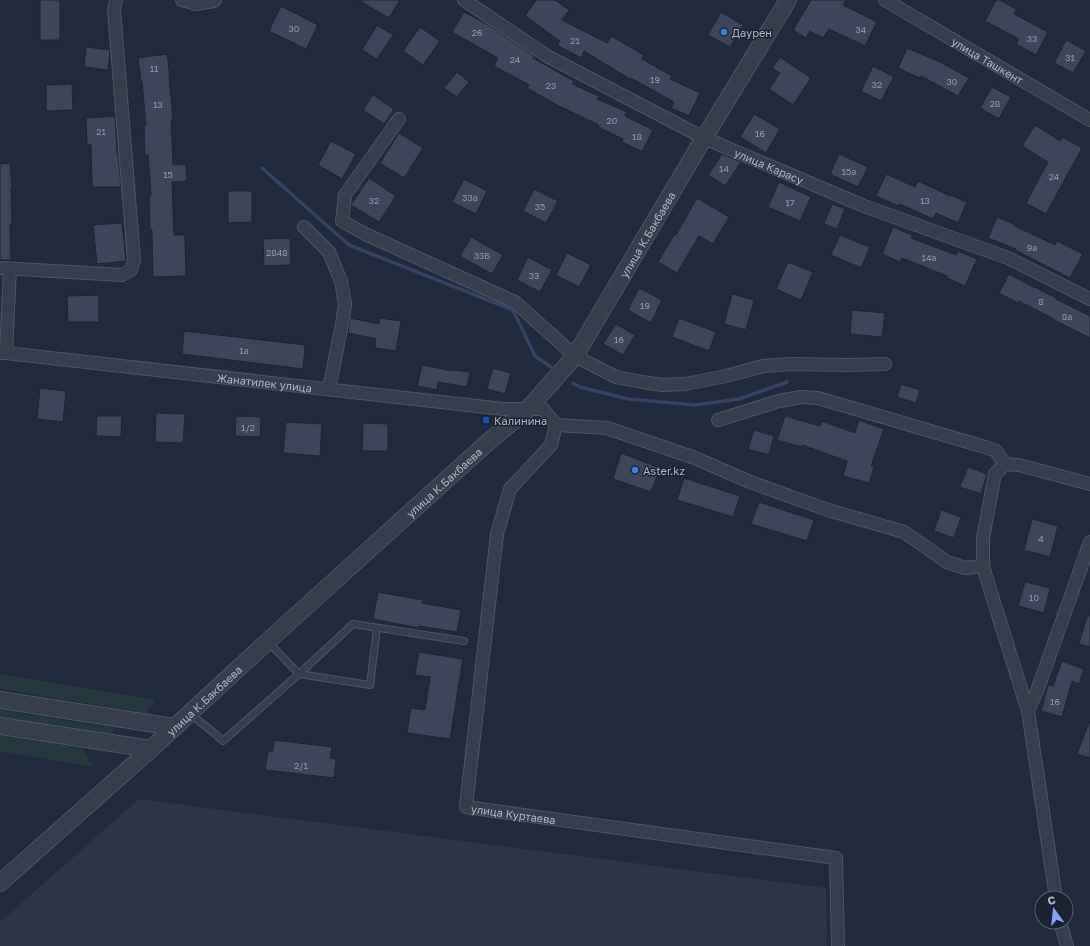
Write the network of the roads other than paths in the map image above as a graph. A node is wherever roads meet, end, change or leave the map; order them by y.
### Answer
1 (116, 0) edge
2 (182, 0) edge
3 (215, 0) edge
4 (464, 0) edge
5 (788, 0) edge
6 (885, 0) edge
7 (399, 119) dead end
8 (1090, 120) edge
9 (704, 138) junction
10 (304, 227) dead end
11 (5, 269) edge
12 (1090, 298) edge
13 (3, 353) edge
14 (575, 356) junction
15 (884, 364) dead end
16 (329, 389) junction
17 (528, 409) junction
18 (718, 420) dead end
19 (556, 425) junction
20 (1005, 464) junction
21 (1090, 484) edge
22 (1090, 542) edge
23 (983, 566) junction
24 (377, 628) junction
25 (464, 641) dead end
26 (268, 642) junction
27 (299, 674) junction
28 (0, 700) edge
29 (1028, 711) junction
30 (189, 714) junction
31 (0, 726) edge
32 (174, 727) junction
33 (150, 749) junction
34 (0, 883) edge
35 (1055, 890) edge
36 (1062, 930) edge
37 (838, 946) edge
38 (1067, 946) edge

1 - 11 street
2 - 3 street
4 - 9 street, улица Карасу
5 - 9 street, улица К.Бакбаева
6 - 8 street, улица Ташкент
7 - 14 street
9 - 12 street, улица Карасу
9 - 14 street, улица К.Бакбаева
10 - 16 street
11 - 13 street
13 - 16 street, Жанатилек улица
14 - 15 street
14 - 17 street, улица К.Бакбаева
16 - 17 street, Жанатилек улица
17 - 19 street
17 - 26 street, улица К.Бакбаева
18 - 20 street
19 - 23 street
19 - 37 street, улица Куртаева
20 - 21 street
20 - 23 street
22 - 29 street
23 - 29 street
24 - 25 lane
24 - 27 lane
24 - 27 lane
26 - 27 lane
26 - 30 street, улица К.Бакбаева
27 - 30 lane
28 - 32 street
29 - 35 street
30 - 32 street, улица К.Бакбаева
31 - 33 street
32 - 33 street, улица К.Бакбаева
33 - 34 street, улица К.Бакбаева
36 - 38 street

